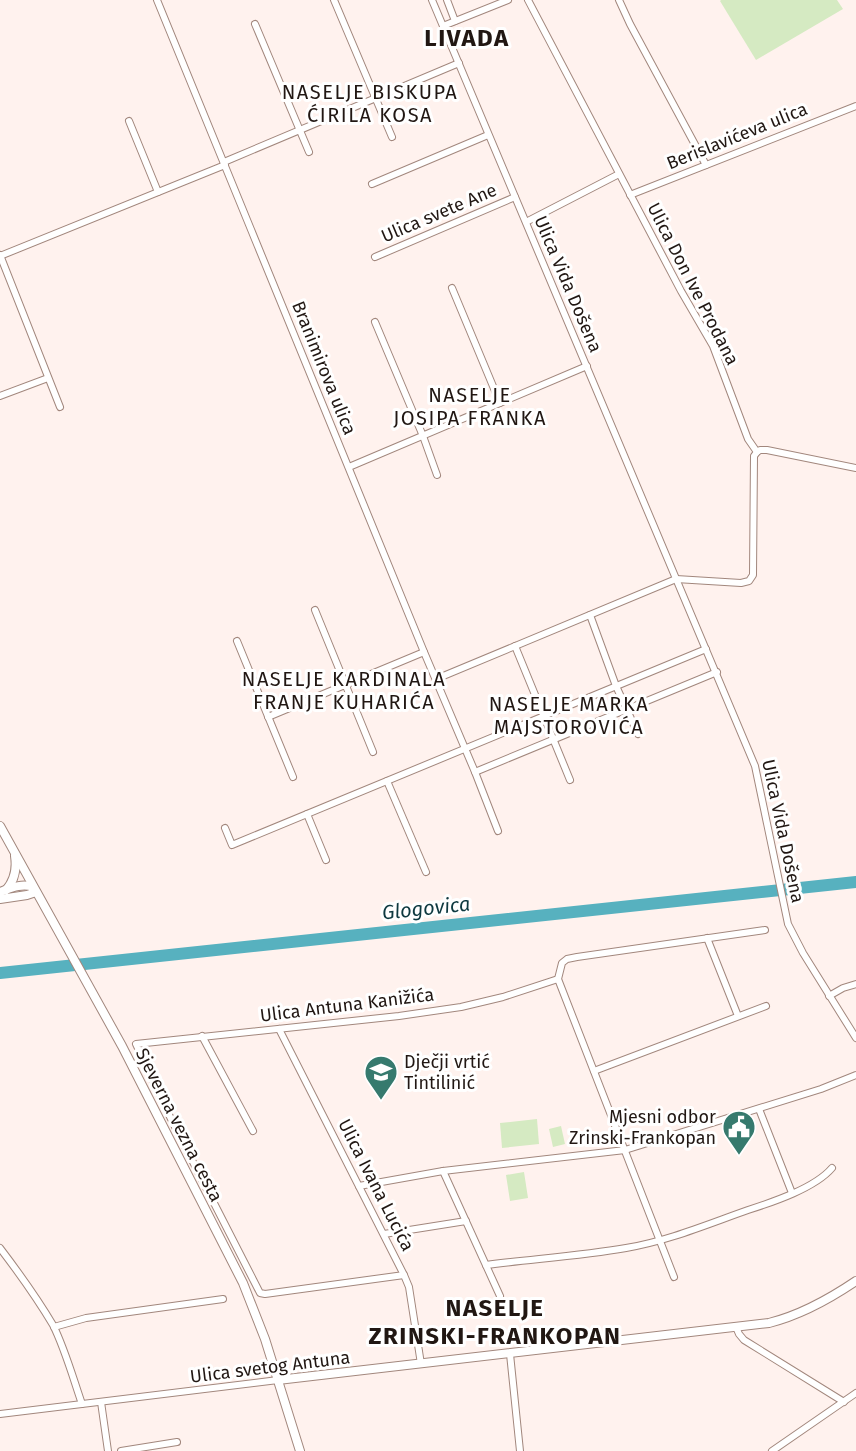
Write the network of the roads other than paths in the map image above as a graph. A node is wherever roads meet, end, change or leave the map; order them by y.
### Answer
1 (157, 0) edge
2 (334, 0) edge
3 (432, 0) edge
4 (447, 0) edge
5 (508, 0) edge
6 (528, 0) edge
7 (619, 0) edge
8 (455, 21) junction
9 (255, 24) dead end
10 (443, 26) junction
11 (459, 63) junction
12 (375, 98) junction
13 (856, 106) edge
14 (129, 122) dead end
15 (299, 130) junction
16 (488, 135) junction
17 (392, 137) dead end
18 (309, 152) dead end
19 (224, 164) junction
20 (706, 165) junction
21 (619, 174) junction
22 (372, 184) dead end
23 (158, 192) junction
24 (630, 195) junction
25 (515, 197) junction
26 (526, 222) junction
27 (0, 256) edge
28 (375, 257) dead end
29 (452, 288) dead end
30 (375, 322) dead end
31 (587, 366) junction
32 (48, 378) junction
33 (0, 396) edge
34 (500, 403) junction
35 (60, 407) dead end
36 (423, 436) junction
37 (757, 452) junction
38 (349, 467) junction
39 (856, 468) edge
40 (437, 475) dead end
41 (676, 579) junction
42 (315, 610) dead end
43 (590, 615) junction
44 (237, 641) dead end
45 (515, 646) junction
46 (706, 649) junction
47 (424, 652) junction
48 (717, 672) junction
49 (436, 679) junction
50 (347, 685) junction
51 (616, 686) junction
52 (627, 710) junction
53 (544, 716) junction
54 (268, 717) junction
55 (638, 735) dead end
56 (554, 740) junction
57 (465, 748) junction
58 (374, 752) dead end
59 (475, 772) junction
60 (293, 777) dead end
61 (570, 780) dead end
62 (387, 781) junction
63 (307, 814) junction
64 (0, 826) edge
65 (225, 828) dead end
66 (498, 831) dead end
67 (14, 852) junction
68 (326, 860) dead end
69 (426, 872) dead end
70 (35, 889) junction
71 (3, 891) edge
72 (0, 899) edge
73 (765, 930) dead end
74 (707, 938) junction
75 (558, 979) junction
76 (856, 984) edge
77 (830, 996) junction
78 (766, 1006) dead end
79 (738, 1016) junction
80 (279, 1029) junction
81 (202, 1036) junction
82 (856, 1038) edge
83 (594, 1071) junction
84 (856, 1075) edge
85 (759, 1109) junction
86 (171, 1119) junction
87 (162, 1124) junction
88 (253, 1131) dead end
89 (625, 1150) junction
90 (832, 1168) dead end
91 (443, 1171) junction
92 (359, 1186) junction
93 (792, 1193) junction
94 (466, 1221) junction
95 (384, 1234) junction
96 (661, 1240) junction
97 (0, 1248) edge
98 (486, 1265) junction
99 (404, 1275) junction
100 (674, 1277) dead end
101 (856, 1281) edge
102 (500, 1296) dead end
103 (224, 1299) dead end
104 (54, 1327) junction
105 (736, 1327) junction
106 (510, 1354) junction
107 (421, 1364) junction
108 (278, 1380) junction
109 (856, 1393) edge
110 (101, 1402) junction
111 (843, 1402) junction
112 (82, 1404) junction
113 (0, 1414) edge
114 (177, 1442) dead end
115 (108, 1451) edge
116 (121, 1451) edge
117 (300, 1451) edge
118 (520, 1451) edge
119 (772, 1451) edge

1 - 19 street, Branimirova ulica
2 - 12 street
3 - 10 street, Ulica Vida Došena
4 - 8 street
5 - 8 street
6 - 21 street, Ulica Don Ive Prodana
7 - 20 street
8 - 10 street
9 - 15 street
10 - 11 street, Ulica Vida Došena
11 - 12 street
11 - 16 street, Ulica Vida Došena
12 - 15 street
12 - 17 street
13 - 20 street, Berislavićeva ulica
14 - 23 street
15 - 18 street
15 - 19 street
16 - 22 street
16 - 25 street, Ulica Vida Došena
19 - 23 street
19 - 38 street, Branimirova ulica
20 - 24 street, Berislavićeva ulica
21 - 24 street, Ulica Don Ive Prodana
21 - 26 street
23 - 27 street
24 - 37 street, Ulica Don Ive Prodana
25 - 26 street, Ulica Vida Došena
25 - 28 street, Ulica svete Ane
26 - 31 street, Ulica Vida Došena
27 - 32 street
29 - 34 street
30 - 36 street
31 - 34 street
31 - 41 street, Ulica Vida Došena
32 - 33 street
32 - 35 street
34 - 36 street
36 - 38 street
36 - 40 street
37 - 39 street
37 - 41 street
38 - 47 street, Branimirova ulica
41 - 43 street
41 - 46 street, Ulica Vida Došena
42 - 50 street
43 - 45 street
43 - 51 street
44 - 54 street
45 - 49 street
45 - 53 street
46 - 48 street, Ulica Vida Došena
46 - 51 street
47 - 49 street, Branimirova ulica
47 - 50 street
48 - 52 street
48 - 77 street, Ulica Vida Došena
49 - 57 street, Branimirova ulica
50 - 54 street
50 - 58 street
51 - 52 street
51 - 53 street
52 - 55 street
52 - 56 street
53 - 56 street
53 - 57 street
54 - 60 street
56 - 59 street
56 - 61 street
57 - 59 street, Branimirova ulica
57 - 62 street
59 - 66 street, Branimirova ulica
62 - 63 street
62 - 69 street
63 - 65 street
63 - 68 street
64 - 67 main road, Sjeverna vezna cesta
67 - 70 main road, Sjeverna vezna cesta
67 - 71 main road
70 - 71 main road
70 - 72 main road
70 - 87 main road, Sjeverna vezna cesta
73 - 74 street
74 - 75 street
74 - 79 street
75 - 80 street, Ulica Antuna Kanižića
75 - 83 street
76 - 77 street
77 - 82 street, Ulica Vida Došena
78 - 79 street
79 - 83 street
80 - 81 street, Ulica Antuna Kanižića
80 - 92 street, Ulica Ivana Lucića
81 - 86 street, Ulica Antuna Kanižića
81 - 88 street
83 - 89 street
84 - 85 street
85 - 89 street
85 - 93 street
86 - 87 street
86 - 99 street
87 - 108 main road, Sjeverna vezna cesta
89 - 91 street
89 - 96 street
90 - 93 street
91 - 92 street
91 - 94 street
92 - 95 street, Ulica Ivana Lucića
93 - 96 street
94 - 95 street
94 - 98 street
95 - 99 street, Ulica Ivana Lucića
96 - 98 street
96 - 100 street
97 - 104 street
98 - 102 street
99 - 107 street, Ulica Ivana Lucića
101 - 105 main road, Ulica svetog Antuna
103 - 104 street
104 - 112 street
105 - 106 main road, Ulica svetog Antuna
105 - 111 street
106 - 107 main road, Ulica svetog Antuna
106 - 118 street
107 - 108 main road, Ulica svetog Antuna
108 - 110 street, Ulica svetog Antuna
108 - 117 main road, Sjeverna vezna cesta
109 - 111 street
110 - 112 street, Ulica svetog Antuna
110 - 115 street
111 - 119 street
112 - 113 street, Ulica svetog Antuna
114 - 116 street

